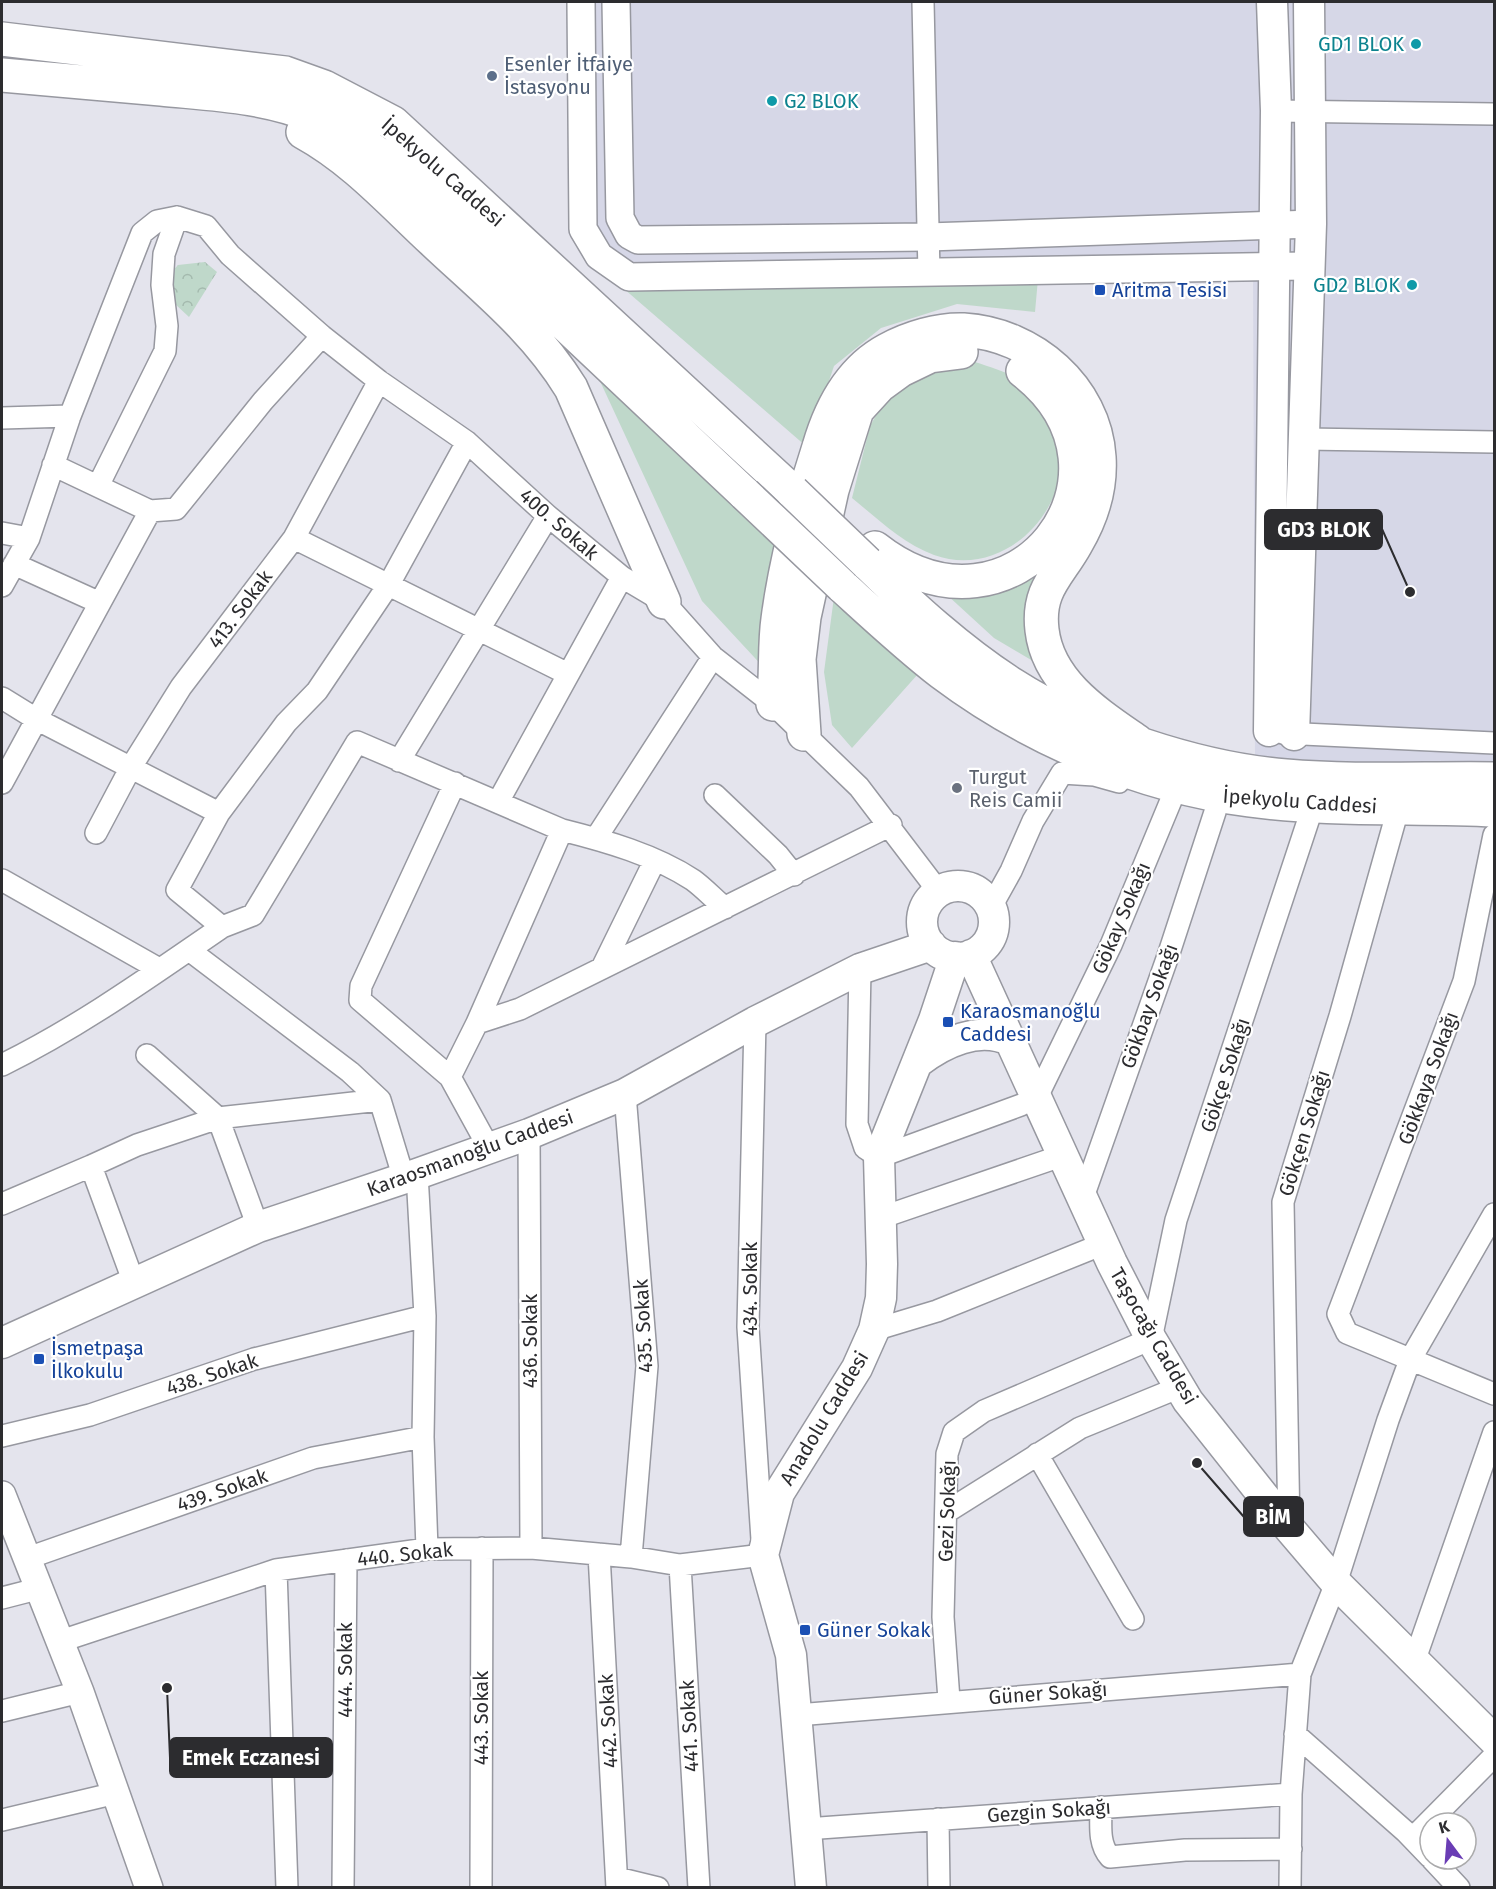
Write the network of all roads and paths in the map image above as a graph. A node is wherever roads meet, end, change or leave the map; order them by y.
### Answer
1 (581, 2) edge
2 (616, 2) edge
3 (923, 2) edge
4 (1272, 2) edge
5 (1309, 2) edge
6 (2, 39) edge
7 (2, 75) edge
8 (223, 95) junction
9 (1276, 111) junction
10 (1311, 113) junction
11 (1494, 114) edge
12 (177, 218) junction
13 (1274, 224) junction
14 (1311, 224) junction
15 (928, 237) junction
16 (1274, 266) junction
17 (1308, 266) junction
18 (929, 273) junction
19 (322, 336) junction
20 (379, 381) junction
21 (70, 416) junction
22 (2, 418) edge
23 (1272, 438) junction
24 (1305, 439) junction
25 (467, 442) junction
26 (1494, 442) edge
27 (53, 465) junction
28 (98, 486) junction
29 (150, 512) junction
30 (548, 516) junction
31 (2, 533) edge
32 (29, 538) junction
33 (294, 538) junction
34 (871, 556) junction
35 (14, 564) junction
36 (622, 577) junction
37 (389, 584) junction
38 (2, 586) edge
39 (664, 602) junction
40 (100, 603) junction
41 (481, 628) junction
42 (713, 657) junction
43 (568, 674) junction
44 (2, 698) edge
45 (773, 704) junction
46 (36, 719) junction
47 (1282, 733) junction
48 (804, 734) junction
49 (1138, 742) junction
50 (1494, 743) edge
51 (399, 761) junction
52 (131, 767) junction
53 (1494, 779) edge
54 (2, 783) edge
55 (455, 783) junction
56 (715, 795) dead end
57 (1172, 798) junction
58 (498, 802) junction
59 (1494, 810) edge
60 (1215, 812) junction
61 (219, 813) junction
62 (1311, 815) junction
63 (1395, 820) junction
64 (1494, 824) edge
65 (891, 825) junction
66 (562, 830) junction
67 (96, 832) dead end
68 (1494, 835) edge
69 (596, 838) junction
70 (656, 860) junction
71 (794, 874) junction
72 (2, 879) edge
73 (939, 892) junction
74 (991, 906) junction
75 (725, 908) junction
76 (222, 927) junction
77 (189, 950) junction
78 (952, 953) junction
79 (602, 968) junction
80 (159, 969) junction
81 (860, 969) junction
82 (755, 1022) junction
83 (477, 1023) junction
84 (1011, 1041) junction
85 (147, 1055) dead end
86 (918, 1062) junction
87 (2, 1065) edge
88 (450, 1077) junction
89 (625, 1095) junction
90 (380, 1100) junction
91 (1028, 1103) junction
92 (218, 1118) junction
93 (529, 1134) junction
94 (489, 1148) junction
95 (1061, 1156) junction
96 (879, 1157) junction
97 (91, 1166) junction
98 (411, 1177) junction
99 (1082, 1200) junction
100 (2, 1204) edge
101 (1494, 1214) edge
102 (880, 1218) junction
103 (258, 1227) junction
104 (1103, 1244) junction
105 (134, 1283) junction
106 (425, 1316) junction
107 (874, 1330) junction
108 (1151, 1339) junction
109 (2, 1343) edge
110 (1410, 1360) junction
111 (1180, 1387) junction
112 (1494, 1394) edge
113 (1494, 1432) edge
114 (2, 1436) edge
115 (423, 1437) junction
116 (1037, 1454) junction
117 (2, 1495) edge
118 (948, 1511) junction
119 (1289, 1528) junction
120 (482, 1548) junction
121 (531, 1548) junction
122 (427, 1549) junction
123 (598, 1554) junction
124 (763, 1555) junction
125 (631, 1557) junction
126 (26, 1558) junction
127 (346, 1560) junction
128 (680, 1565) junction
129 (276, 1570) junction
130 (1336, 1583) junction
131 (37, 1589) junction
132 (2, 1598) edge
133 (1133, 1619) dead end
134 (58, 1642) junction
135 (1415, 1659) junction
136 (1300, 1674) junction
137 (80, 1692) junction
138 (949, 1700) junction
139 (2, 1711) edge
140 (796, 1715) junction
141 (1295, 1734) junction
142 (1494, 1740) edge
143 (1494, 1756) edge
144 (116, 1793) junction
145 (1292, 1794) junction
146 (1101, 1807) junction
147 (938, 1819) junction
148 (2, 1820) edge
149 (806, 1829) junction
150 (1413, 1838) junction
151 (1418, 1844) edge
152 (1290, 1849) junction
153 (1444, 1871) edge
154 (617, 1883) edge
155 (149, 1887) edge
156 (287, 1887) edge
157 (343, 1887) edge
158 (481, 1887) edge
159 (658, 1887) edge
160 (699, 1887) edge
161 (811, 1887) edge
162 (939, 1887) edge
163 (1290, 1887) edge
164 (1460, 1887) edge

1 - 18 street
2 - 15 street
3 - 15 street
4 - 9 main road
5 - 10 main road
6 - 34 highway, İpekyolu Caddesi, bridge
7 - 8 highway, İpekyolu Caddesi
8 - 39 highway
8 - 59 highway, İpekyolu Caddesi, bridge
9 - 10 street
9 - 13 main road
10 - 11 street
10 - 14 main road
12 - 19 street, 400. Sokak
12 - 21 street
12 - 28 street
13 - 14 street
13 - 15 street
13 - 16 main road
14 - 17 main road
15 - 18 street
16 - 17 street
16 - 18 street
16 - 23 main road
17 - 24 main road
19 - 20 street, 400. Sokak
19 - 29 street
20 - 25 street, 400. Sokak
20 - 33 street, 413. Sokak
21 - 22 street
21 - 27 street
23 - 24 main road
23 - 47 main road
24 - 26 street
24 - 47 main road
25 - 30 street, 400. Sokak
25 - 37 street
27 - 28 street
27 - 32 street
28 - 29 street
29 - 40 street
30 - 36 street, 400. Sokak
30 - 41 street
31 - 32 street
32 - 35 street
33 - 37 street
33 - 52 street, 413. Sokak
34 - 48 highway
34 - 49 highway, İpekyolu Caddesi
35 - 38 street
35 - 40 street
36 - 39 street, 400. Sokak
36 - 43 street
37 - 41 street
37 - 61 street
39 - 42 street, 400. Sokak
40 - 46 street
41 - 43 street
41 - 51 street
42 - 45 street, 400. Sokak
42 - 69 street
43 - 58 street
44 - 46 street
45 - 48 street, 400. Sokak
45 - 49 highway
46 - 52 street
46 - 54 street
47 - 50 street
48 - 65 street, 400. Sokak
49 - 53 highway, İpekyolu Caddesi
51 - 55 street
51 - 76 street
52 - 61 street
52 - 67 street, 413. Sokak
55 - 58 street
55 - 88 street
56 - 71 street
57 - 60 street
57 - 74 street
57 - 91 street, Gökay Sokağı
58 - 66 street
60 - 62 street
60 - 99 street, Gökbay Sokağı
61 - 76 street
62 - 63 street
62 - 108 street, Gökçe Sokağı
63 - 64 street
63 - 119 street, Gökçen Sokağı
65 - 71 street
65 - 73 street, 400. Sokak
66 - 69 street
66 - 83 street
68 - 110 street, Gökkaya Sokağı
69 - 70 street
70 - 75 street
70 - 79 street
71 - 75 street
72 - 80 street
73 - 74 main road
73 - 78 main road
74 - 78 main road
75 - 79 street
76 - 77 street
77 - 80 street
77 - 90 street
78 - 81 main road, Karaosmanoğlu Caddesi
78 - 84 main road, Taşocağı Caddesi
78 - 86 main road, Anadolu Caddesi
79 - 83 street
80 - 87 street
81 - 82 main road, Karaosmanoğlu Caddesi
81 - 96 street
82 - 89 main road, Karaosmanoğlu Caddesi
82 - 124 street, 434. Sokak
83 - 88 street
84 - 86 main road
84 - 91 main road, Taşocağı Caddesi
85 - 92 street
86 - 96 main road, Anadolu Caddesi
88 - 94 street
89 - 93 main road, Karaosmanoğlu Caddesi
89 - 125 street, 435. Sokak
90 - 92 street
90 - 98 street
91 - 95 main road, Taşocağı Caddesi
91 - 96 street
92 - 97 street
92 - 103 street
93 - 94 main road, Karaosmanoğlu Caddesi
93 - 121 street, 436. Sokak
94 - 98 main road, Karaosmanoğlu Caddesi
95 - 99 main road, Taşocağı Caddesi
95 - 102 street
96 - 102 main road, Anadolu Caddesi
97 - 100 street
97 - 105 street
98 - 103 main road, Karaosmanoğlu Caddesi
98 - 106 street
99 - 104 main road, Taşocağı Caddesi
101 - 110 street
102 - 107 main road, Anadolu Caddesi
103 - 105 main road, Karaosmanoğlu Caddesi
104 - 107 street
104 - 108 main road, Taşocağı Caddesi
105 - 109 main road, Karaosmanoğlu Caddesi
106 - 114 street, 438. Sokak
106 - 115 street
107 - 124 main road, Anadolu Caddesi
108 - 111 main road, Taşocağı Caddesi
108 - 118 street, Gezi Sokağı
110 - 112 street
110 - 130 street
111 - 116 street
111 - 119 main road, Taşocağı Caddesi
113 - 135 street
115 - 122 street
115 - 126 street, 439. Sokak
116 - 118 street
116 - 133 street
117 - 126 street
118 - 138 street, Gezi Sokağı
119 - 130 main road, Taşocağı Caddesi
120 - 121 street, 440. Sokak
120 - 122 street, 440. Sokak
120 - 158 street, 443. Sokak
121 - 123 street, 440. Sokak
122 - 127 street, 440. Sokak
123 - 125 street, 440. Sokak
123 - 154 street, 442. Sokak
124 - 128 street, 440. Sokak
124 - 140 main road
125 - 128 street, 440. Sokak
126 - 131 street
127 - 129 street, 440. Sokak
127 - 157 street, 444. Sokak
128 - 160 street, 441. Sokak
129 - 134 street, 440. Sokak
129 - 156 street
130 - 135 main road, Taşocağı Caddesi
130 - 136 street
131 - 132 street
131 - 134 street
134 - 137 street
135 - 142 main road, Taşocağı Caddesi
136 - 138 street, Güner Sokağı
136 - 141 street
137 - 139 street
137 - 144 street
138 - 140 street, Güner Sokağı
140 - 149 main road
141 - 145 street
141 - 150 street
143 - 150 street
144 - 148 street
144 - 155 street
145 - 146 street, Gezgin Sokağı
145 - 152 street
146 - 147 street, Gezgin Sokağı
146 - 152 street
147 - 149 street, Gezgin Sokağı
147 - 162 street
149 - 161 main road
150 - 151 street
152 - 163 street
153 - 164 street
154 - 159 street

